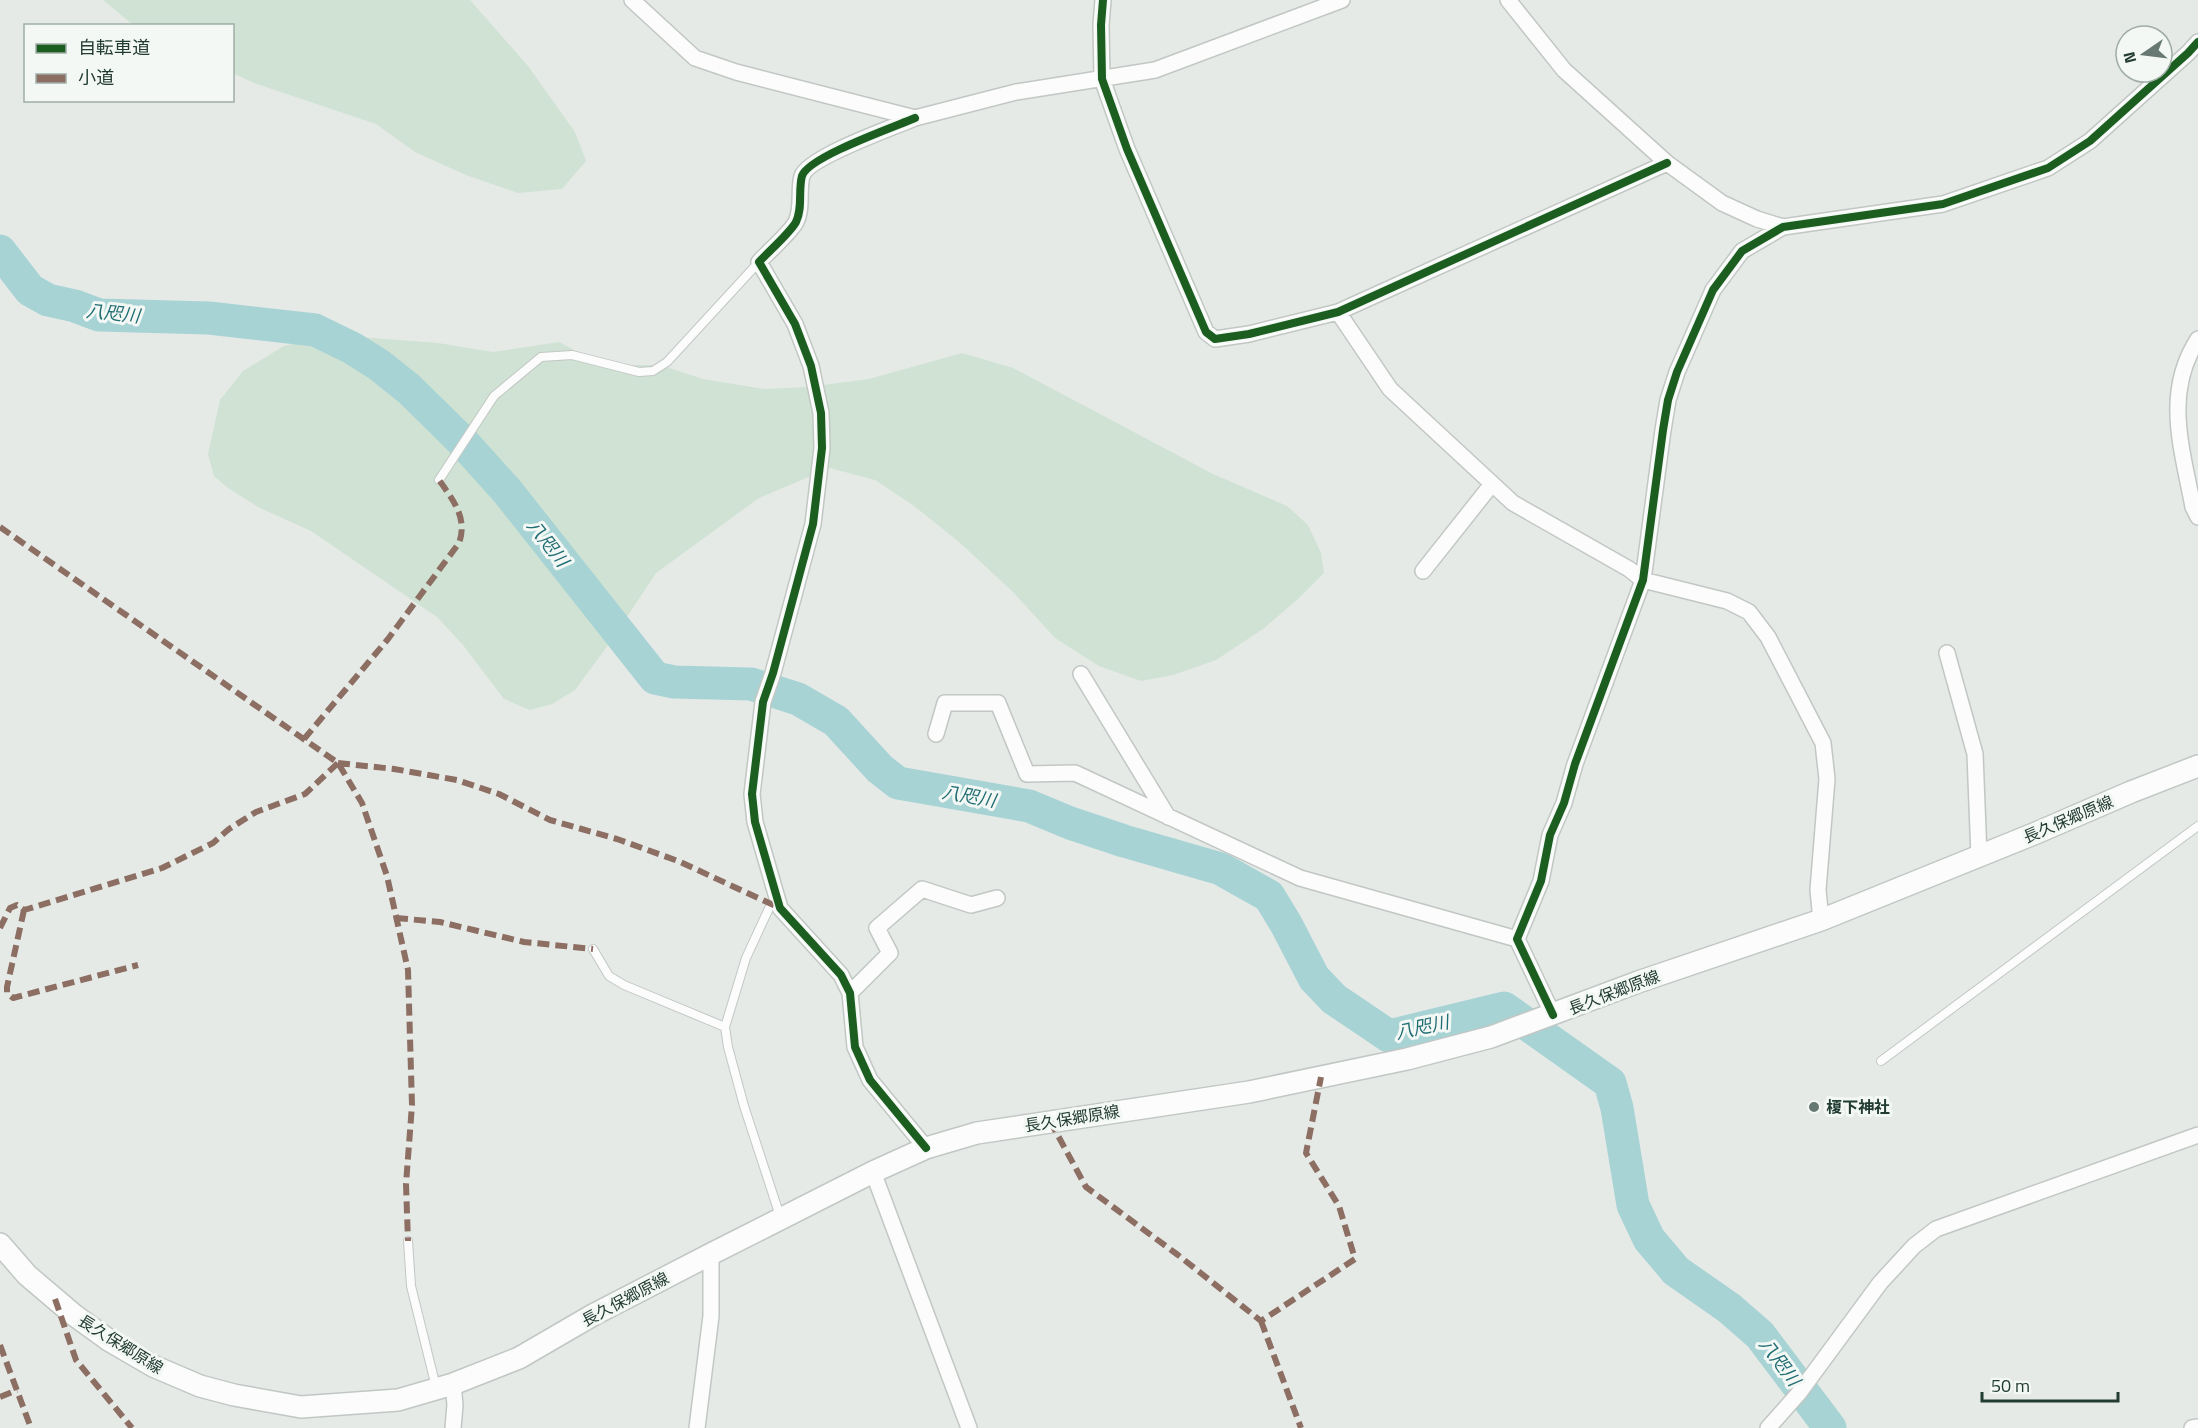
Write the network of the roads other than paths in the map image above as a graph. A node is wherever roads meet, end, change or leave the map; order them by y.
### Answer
1 (632, 0) edge
2 (1103, 0) edge
3 (1342, 0) edge
4 (1508, 0) edge
5 (2198, 42) edge
6 (1102, 79) junction
7 (915, 118) junction
8 (1667, 163) junction
9 (1783, 227) junction
10 (759, 262) junction
11 (1338, 312) junction
12 (2198, 339) edge
13 (439, 480) dead end
14 (1492, 484) junction
15 (2198, 517) edge
16 (1423, 571) dead end
17 (1643, 580) junction
18 (1947, 653) dead end
19 (1081, 674) dead end
20 (936, 734) dead end
21 (2198, 766) edge
22 (1168, 817) junction
23 (2198, 826) edge
24 (1979, 856) junction
25 (997, 898) dead end
26 (771, 904) dead end
27 (1821, 920) junction
28 (1517, 939) junction
29 (593, 949) dead end
30 (850, 993) junction
31 (1553, 1015) junction
32 (725, 1027) junction
33 (1881, 1060) dead end
34 (2198, 1135) edge
35 (926, 1148) junction
36 (873, 1172) junction
37 (781, 1218) junction
38 (408, 1241) dead end
39 (0, 1244) edge
40 (711, 1254) junction
41 (445, 1386) junction
42 (2198, 1427) edge
43 (453, 1428) edge
44 (697, 1428) edge
45 (969, 1428) edge
46 (1768, 1428) edge
47 (2192, 1428) edge

1 - 7 street
2 - 6 street
3 - 6 street
4 - 8 street
5 - 9 street
6 - 7 street
6 - 11 street
7 - 10 street
8 - 9 street
8 - 11 street
9 - 17 street
10 - 13 lane
10 - 30 street
11 - 14 street
12 - 15 street
14 - 16 street
14 - 17 street
17 - 27 street
17 - 28 street
18 - 24 street
19 - 22 street
20 - 22 street
21 - 24 main road, 長久保郷原線
22 - 28 street
23 - 33 lane
24 - 27 main road, 長久保郷原線
25 - 30 street
26 - 32 lane
27 - 31 main road, 長久保郷原線
28 - 31 street
29 - 32 lane
30 - 35 street
31 - 35 main road, 長久保郷原線
32 - 37 lane
34 - 46 street
35 - 36 main road, 長久保郷原線
36 - 37 main road, 長久保郷原線
36 - 45 street
37 - 40 main road, 長久保郷原線
38 - 41 lane
39 - 41 main road, 長久保郷原線
40 - 41 main road, 長久保郷原線
40 - 44 street
41 - 43 street
42 - 47 street

